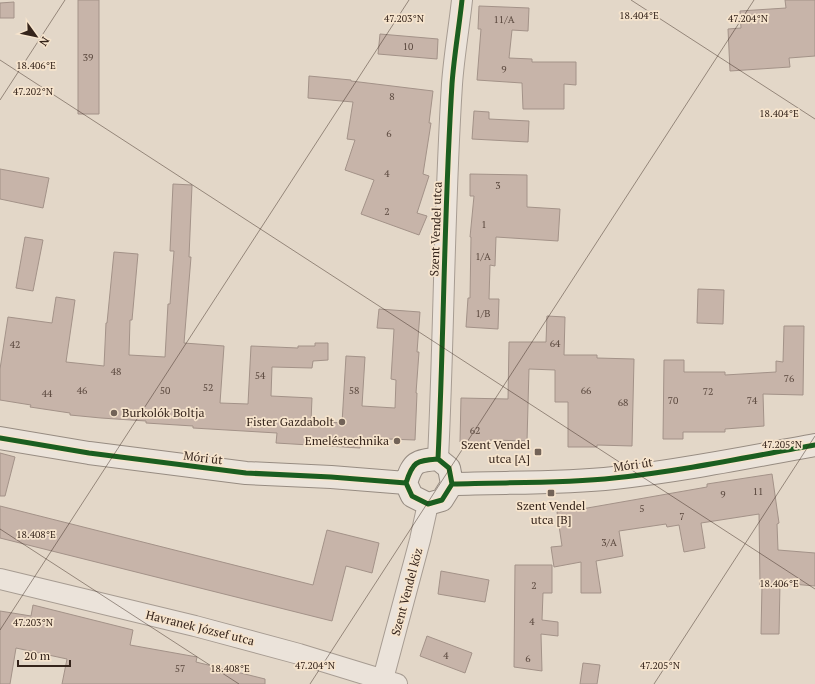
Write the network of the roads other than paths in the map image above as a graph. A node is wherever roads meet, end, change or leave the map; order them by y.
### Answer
1 (462, 0) edge
2 (0, 438) edge
3 (815, 445) edge
4 (438, 459) junction
5 (406, 483) junction
6 (452, 484) junction
7 (428, 504) junction
8 (0, 579) edge
9 (390, 681) edge

1 - 4 street, Szent Vendel utca
2 - 5 main road, Móri út
3 - 6 main road, Móri út
4 - 5 main road
4 - 6 main road
5 - 7 main road
6 - 7 main road
7 - 9 street, Szent Vendel köz
8 - 9 street, Havranek József utca

